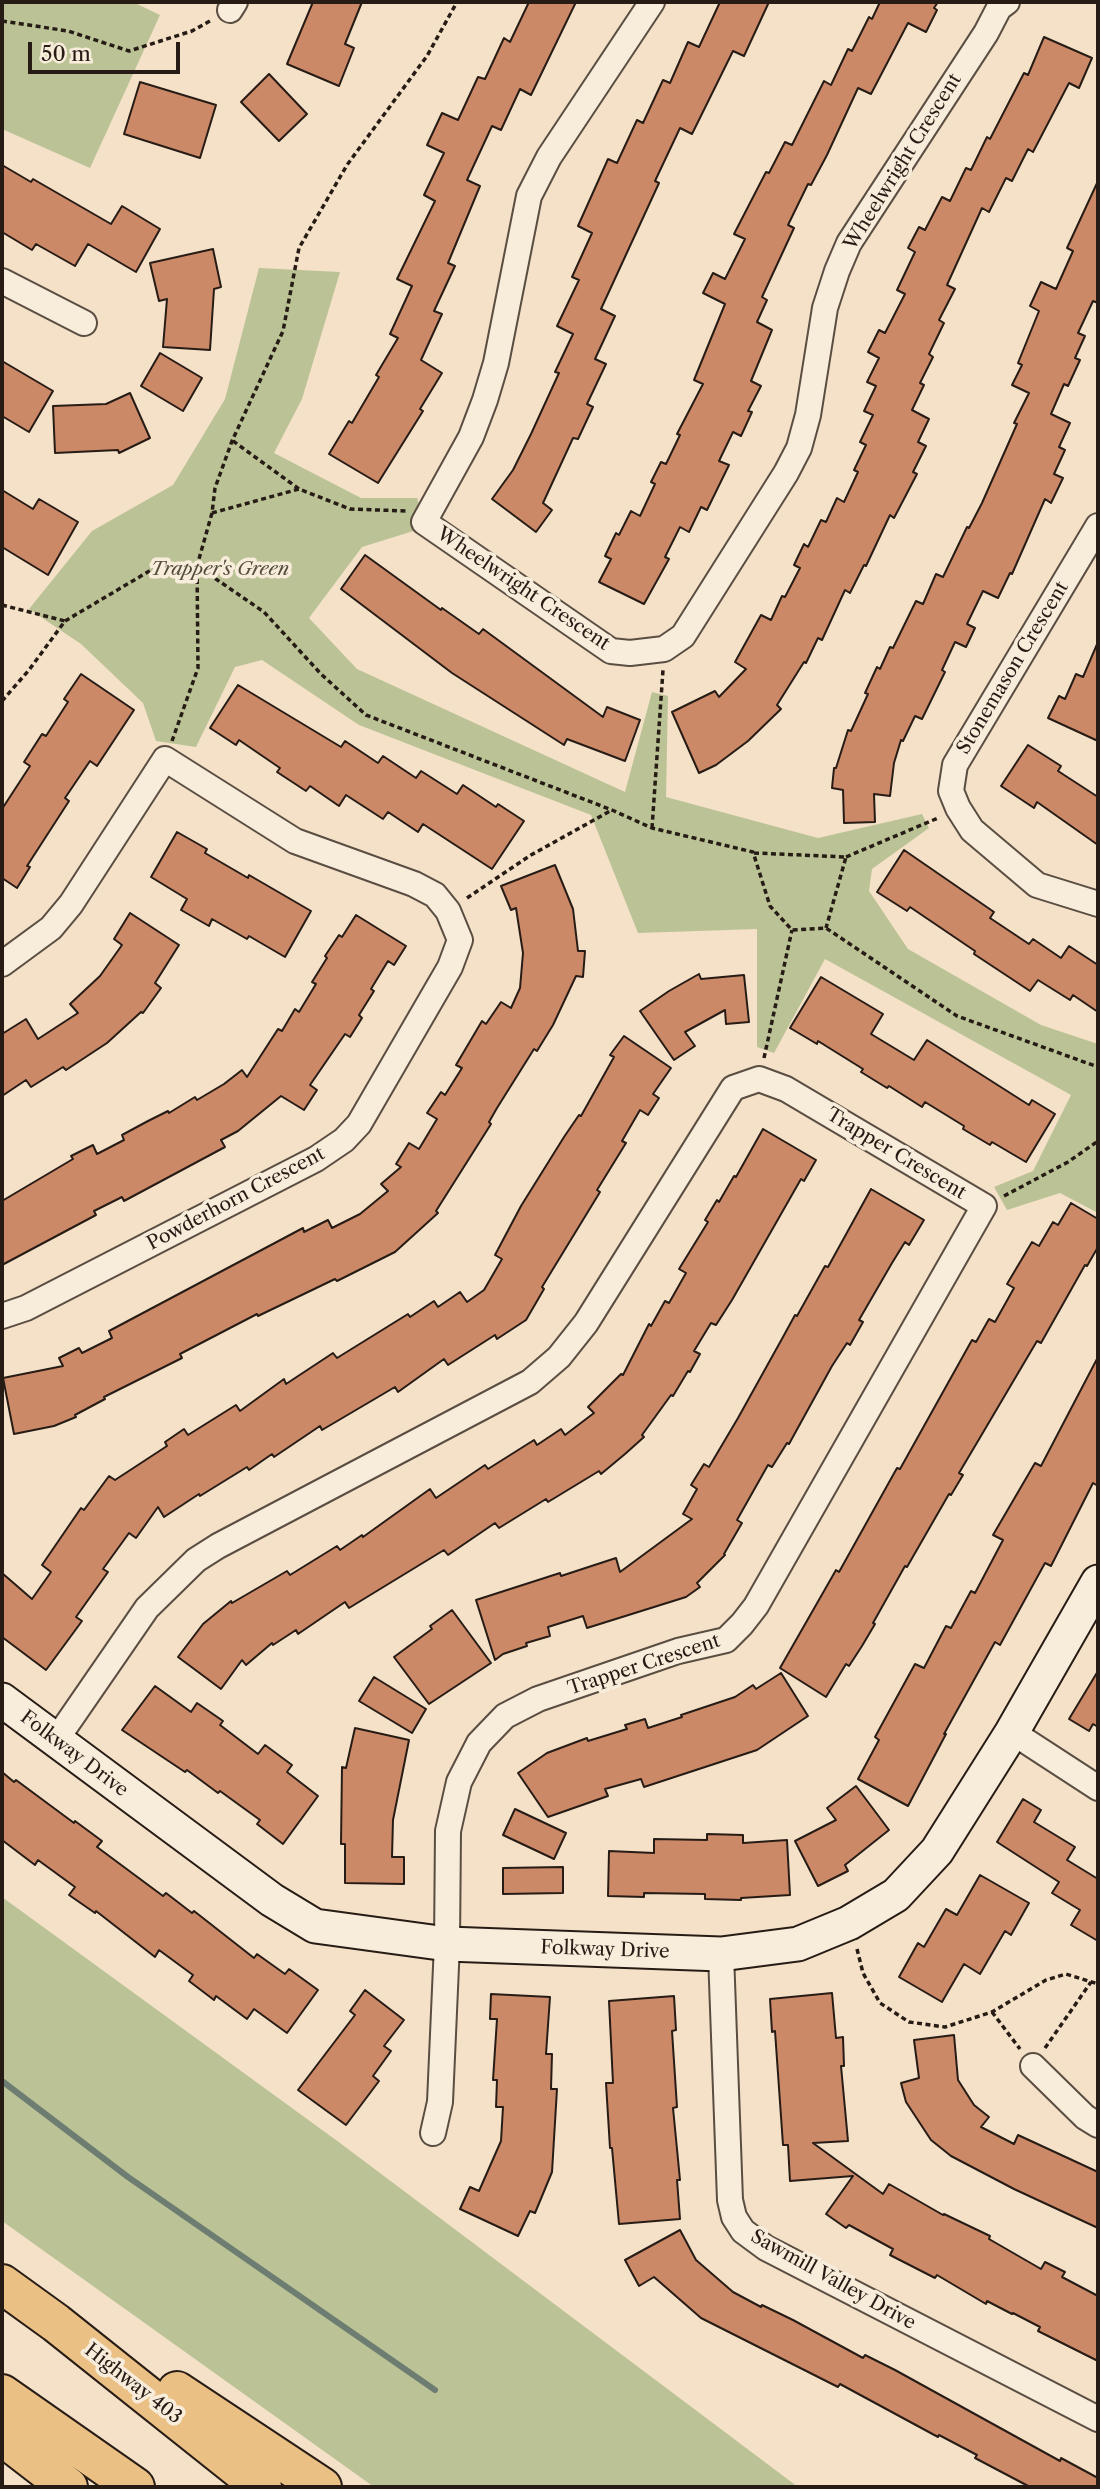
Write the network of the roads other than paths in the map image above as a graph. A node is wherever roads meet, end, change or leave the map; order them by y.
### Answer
1 (652, 2) edge
2 (1007, 2) edge
3 (2, 281) edge
4 (84, 323) dead end
5 (1098, 526) edge
6 (1098, 904) edge
7 (2, 964) edge
8 (2, 1316) edge
9 (1098, 1581) edge
10 (2, 1700) edge
11 (1012, 1732) junction
12 (56, 1740) junction
13 (1098, 1788) edge
14 (447, 1944) junction
15 (721, 1954) junction
16 (1033, 2066) road end
17 (1098, 2124) edge
18 (433, 2133) dead end
19 (2, 2284) edge
20 (56, 2323) junction
21 (2, 2394) edge
22 (1098, 2419) edge
23 (2, 2436) edge
24 (68, 2487) edge
25 (135, 2487) edge
26 (262, 2487) edge
27 (322, 2487) edge

1 - 2 street, Wheelwright Crescent
3 - 4 street
5 - 6 street, Stonemason Crescent
7 - 8 street, Powderhorn Crescent
9 - 11 street, Folkway Drive
10 - 12 street, Folkway Drive
11 - 13 street
11 - 15 street, Folkway Drive
12 - 14 street, Folkway Drive
12 - 14 street, Trapper Crescent
14 - 15 street, Folkway Drive
14 - 18 street, Trapper Crescent
15 - 22 street, Sawmill Valley Drive
16 - 17 street
19 - 20 highway, Highway 403
20 - 26 highway, Highway 403
20 - 27 highway
21 - 25 highway
23 - 24 highway

